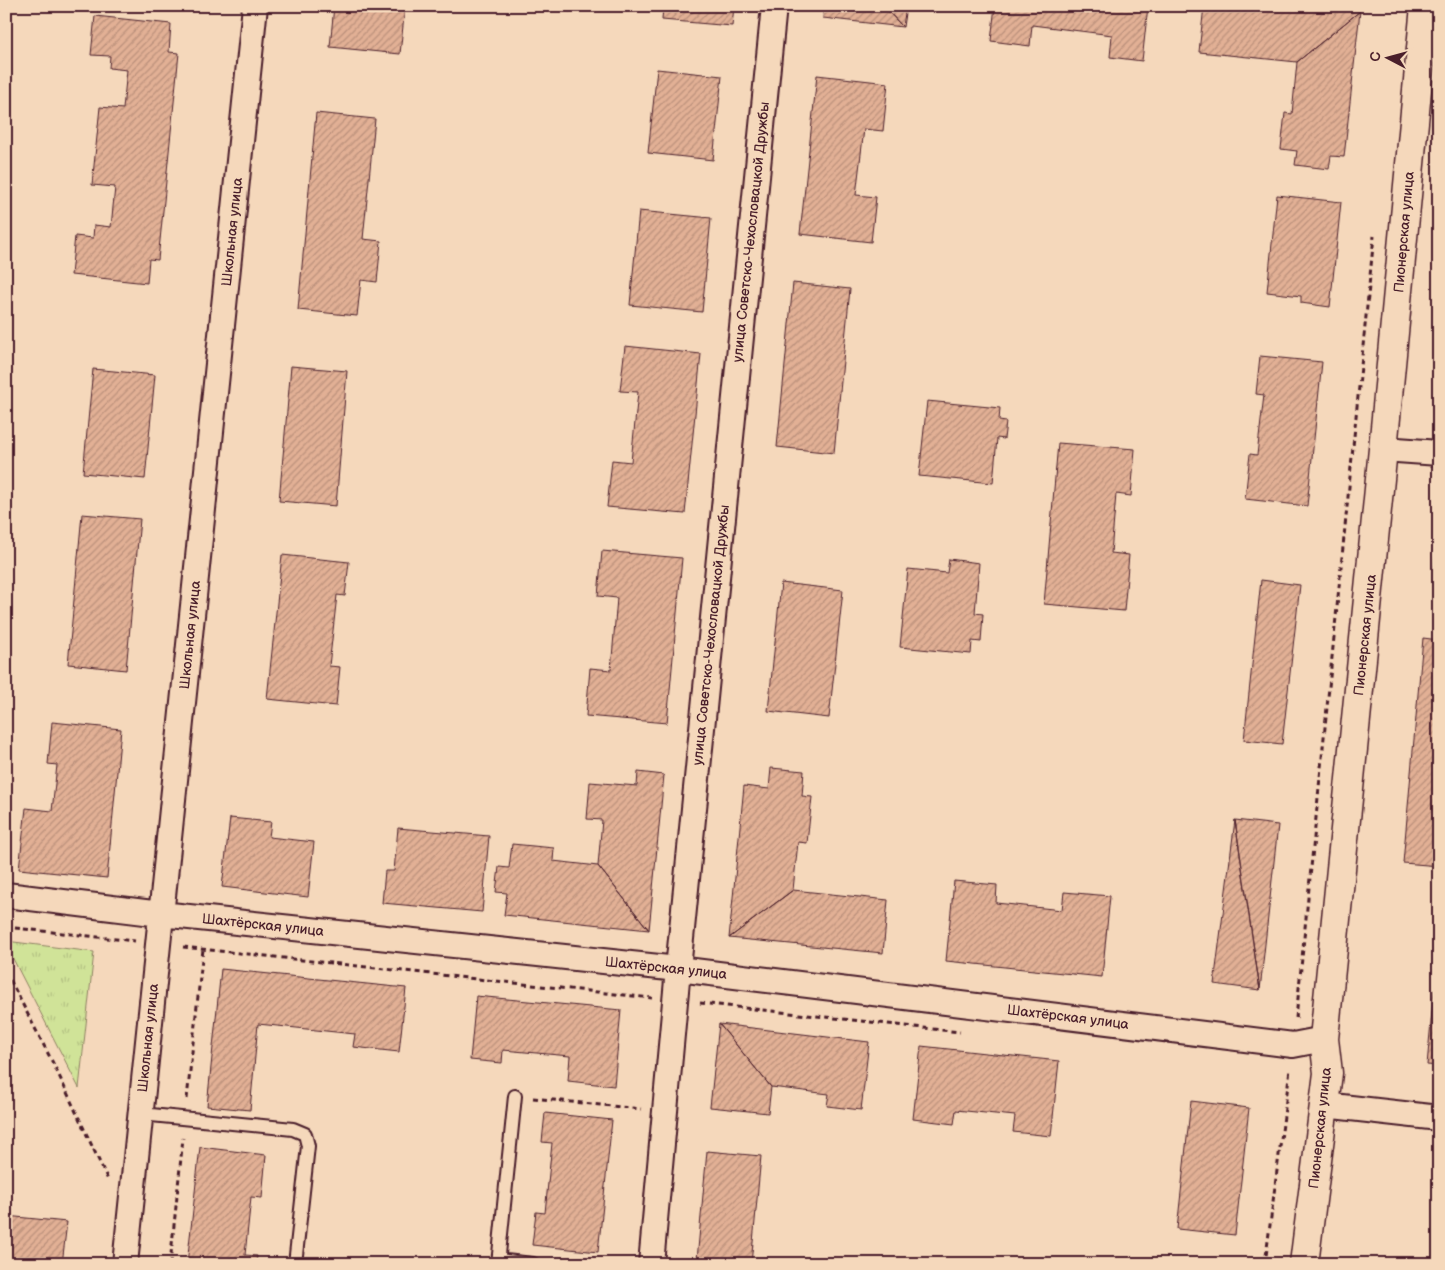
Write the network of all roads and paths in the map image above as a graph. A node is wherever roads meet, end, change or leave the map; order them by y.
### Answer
1 (255, 6) edge
2 (774, 6) edge
3 (1425, 6) edge
4 (1374, 234) dead end
5 (1383, 449) junction
6 (1439, 454) edge
7 (6, 896) edge
8 (161, 914) junction
9 (678, 969) junction
10 (6, 972) edge
11 (1324, 1039) junction
12 (1293, 1045) junction
13 (515, 1096) joint
14 (1324, 1104) junction
15 (665, 1111) junction
16 (141, 1114) junction
17 (1439, 1118) edge
18 (109, 1182) dead end
19 (498, 1262) edge
20 (125, 1264) edge
21 (295, 1264) edge
22 (533, 1264) edge
23 (651, 1264) edge
24 (1265, 1264) edge
25 (1304, 1264) edge

1 - 8 street, Школьная улица
2 - 9 street, улица Советско-Чехословацкой Дружбы
3 - 5 street, Пионерская улица
4 - 12 path
5 - 6 street
5 - 11 street, Пионерская улица
7 - 8 street, Шахтёрская улица
8 - 9 street, Шахтёрская улица
8 - 16 street, Школьная улица
9 - 12 street, Шахтёрская улица
9 - 15 street, улица Советско-Чехословацкой Дружбы
10 - 18 path
11 - 12 street, Шахтёрская улица
11 - 14 street, Пионерская улица
12 - 24 path
13 - 15 path
13 - 19 lane
14 - 17 street
14 - 25 street, Пионерская улица
15 - 23 street, улица Советско-Чехословацкой Дружбы
16 - 20 street, Школьная улица
16 - 21 lane
19 - 22 lane

